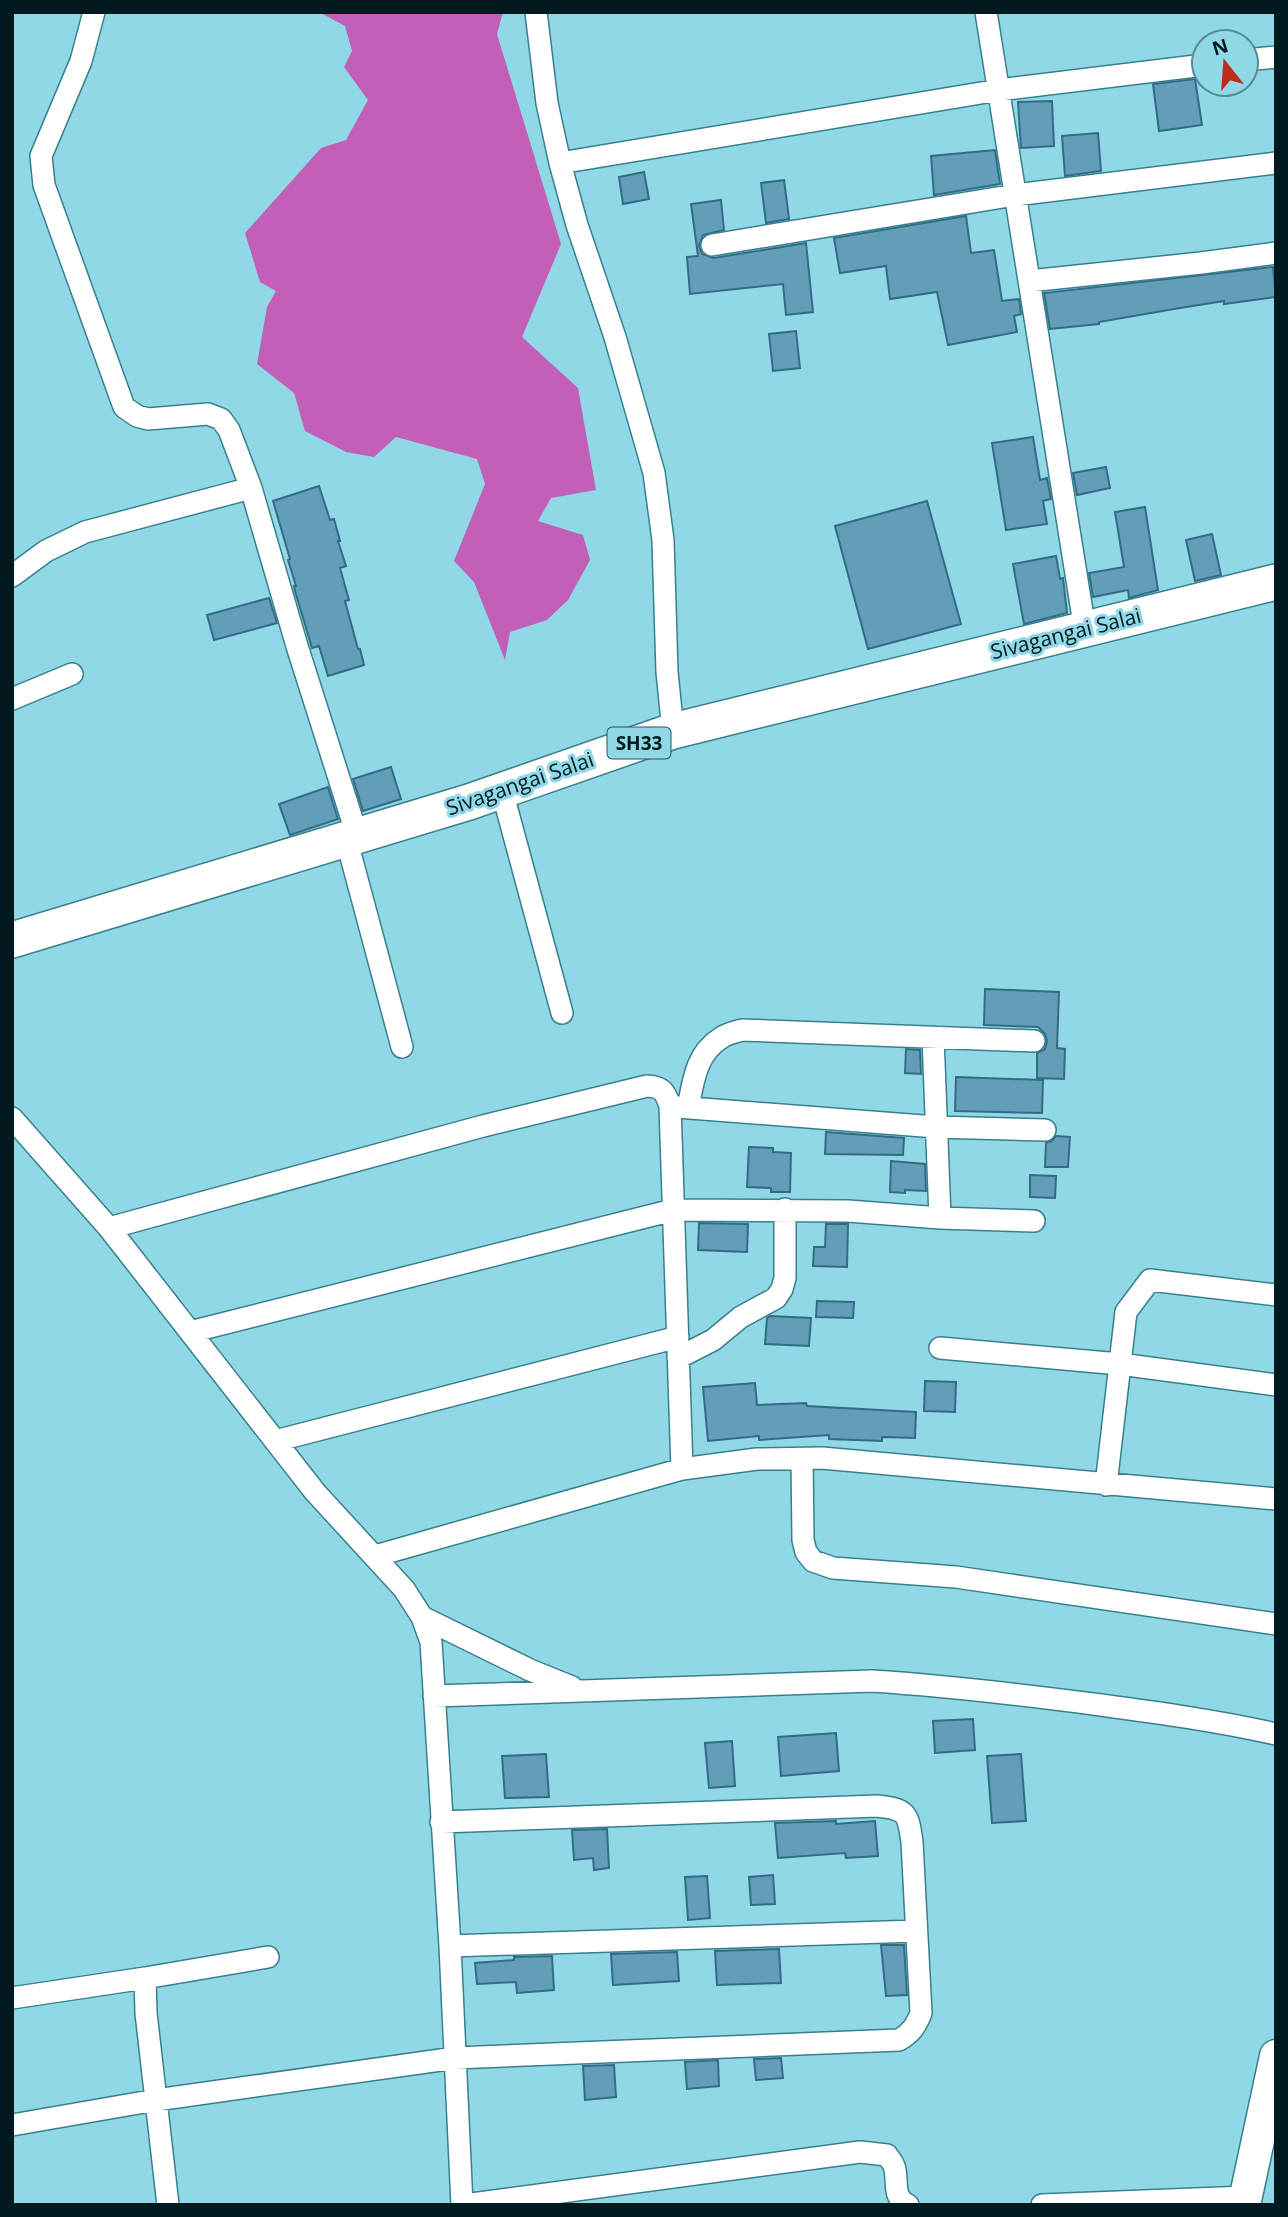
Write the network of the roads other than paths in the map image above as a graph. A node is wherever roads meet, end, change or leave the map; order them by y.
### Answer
1 (94, 12) edge
2 (536, 12) edge
3 (986, 12) edge
4 (1190, 67) edge
5 (999, 90) junction
6 (560, 163) junction
7 (1276, 163) edge
8 (1015, 195) junction
9 (712, 245) dead end
10 (1276, 253) edge
11 (1029, 281) junction
12 (251, 488) junction
13 (12, 576) edge
14 (1276, 582) edge
15 (1085, 630) junction
16 (72, 674) dead end
17 (12, 699) edge
18 (673, 731) junction
19 (502, 791) junction
20 (352, 837) junction
21 (12, 940) edge
22 (562, 1013) dead end
23 (933, 1037) junction
24 (1034, 1041) dead end
25 (402, 1047) dead end
26 (679, 1107) junction
27 (12, 1118) edge
28 (936, 1127) junction
29 (1045, 1130) dead end
30 (785, 1209) junction
31 (673, 1210) junction
32 (940, 1218) junction
33 (1034, 1221) dead end
34 (109, 1228) junction
35 (1276, 1294) edge
36 (190, 1332) junction
37 (678, 1348) junction
38 (940, 1348) dead end
39 (1120, 1364) junction
40 (1276, 1385) edge
41 (275, 1441) junction
42 (802, 1459) junction
43 (682, 1469) junction
44 (1106, 1485) junction
45 (1276, 1499) edge
46 (374, 1556) junction
47 (422, 1617) junction
48 (1276, 1624) edge
49 (582, 1690) junction
50 (434, 1696) junction
51 (1276, 1734) edge
52 (441, 1822) junction
53 (916, 1931) junction
54 (450, 1946) junction
55 (268, 1957) dead end
56 (145, 1979) junction
57 (12, 1998) edge
58 (1276, 2056) edge
59 (455, 2058) junction
60 (156, 2100) junction
61 (12, 2124) edge
62 (1245, 2201) edge
63 (168, 2205) edge
64 (463, 2205) edge
65 (908, 2205) edge
66 (1042, 2205) edge

1 - 12 street
2 - 6 street
3 - 5 street
4 - 5 street
5 - 6 street
5 - 8 street
6 - 18 street
7 - 8 street
8 - 9 street
8 - 11 street
10 - 11 street
11 - 15 street
12 - 13 street
12 - 20 street
14 - 15 main road, Sivagangai Salai / SH33
15 - 18 main road, Sivagangai Salai / SH33
16 - 17 street
18 - 19 main road, Sivagangai Salai / SH33
19 - 20 main road, Sivagangai Salai / SH33
19 - 22 street
20 - 21 main road, Sivagangai Salai / SH33
20 - 25 street
23 - 24 street
23 - 26 street
23 - 28 street
26 - 28 street
26 - 31 street
26 - 34 street
27 - 34 street
28 - 29 street
28 - 32 street
30 - 31 street
30 - 32 street
30 - 37 street
31 - 36 street
31 - 37 street
32 - 33 street
34 - 36 street
35 - 39 street
36 - 41 street
37 - 41 street
37 - 43 street
38 - 39 street
39 - 40 street
39 - 44 street
41 - 46 street
42 - 43 street
42 - 44 street
42 - 48 street
43 - 46 street
44 - 45 street
46 - 47 street
47 - 49 street
47 - 50 street
49 - 50 street
49 - 51 street
50 - 52 street
52 - 53 street
52 - 54 street
53 - 54 street
53 - 59 street
54 - 59 street
55 - 56 street
56 - 57 street
56 - 60 street
58 - 62 street
59 - 60 street
59 - 64 street
60 - 61 street
60 - 63 street
62 - 66 street
64 - 65 street

